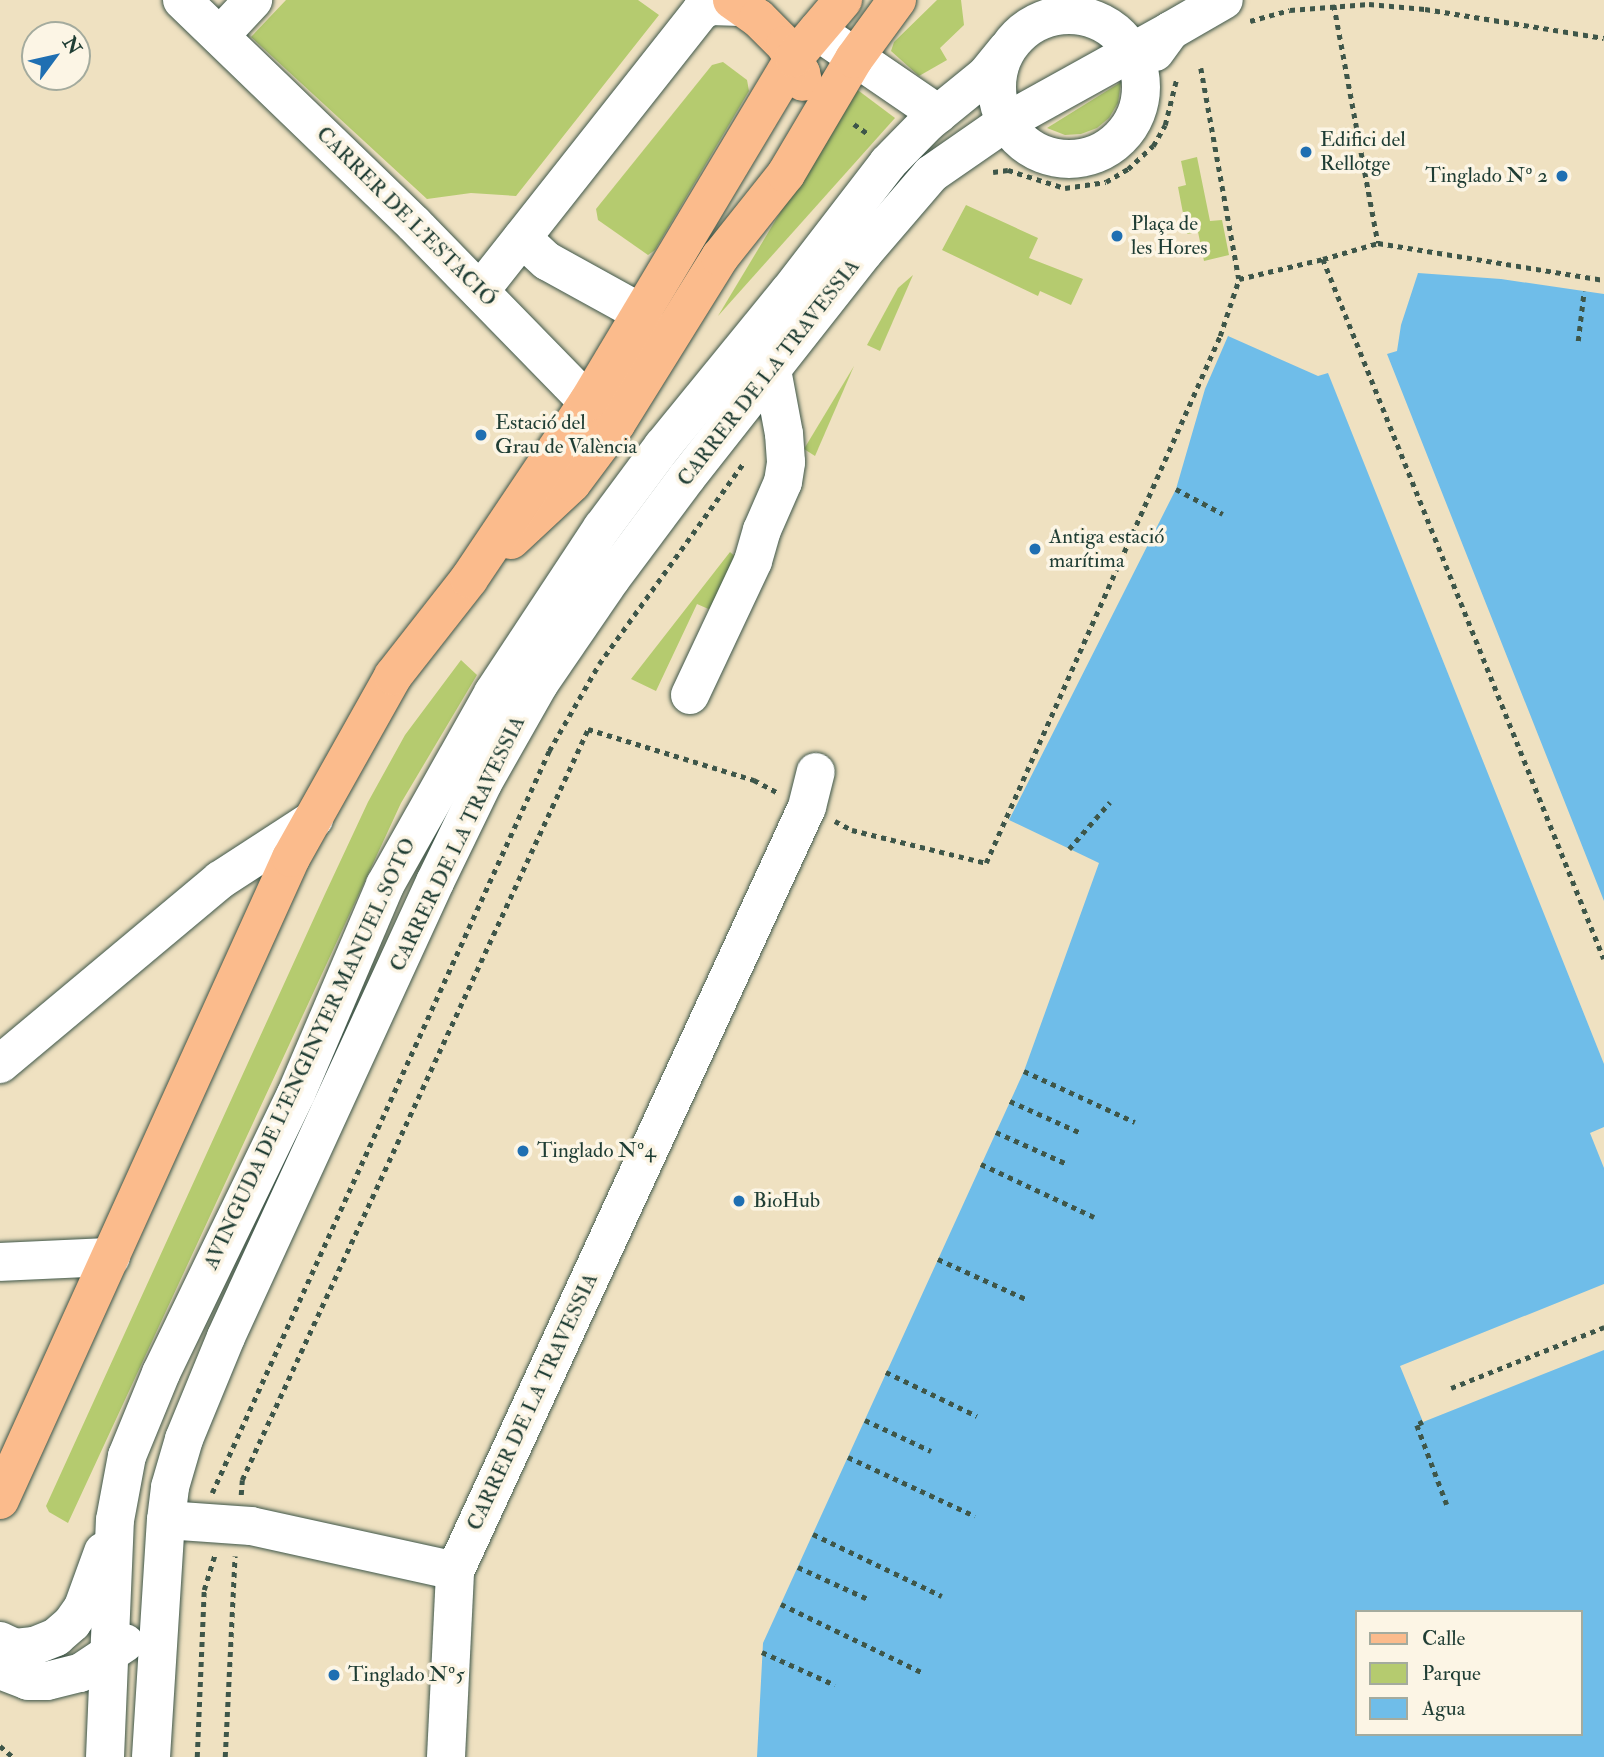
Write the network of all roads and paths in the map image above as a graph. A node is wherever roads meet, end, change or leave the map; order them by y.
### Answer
1 (182, 0) edge
2 (843, 0) edge
3 (897, 0) edge
4 (1103, 0) edge
5 (748, 2) edge
6 (1334, 5) junction
7 (1232, 12) edge
8 (234, 21) edge
9 (1025, 26) edge
10 (1604, 38) edge
11 (805, 45) junction
12 (1176, 48) junction
13 (1132, 51) junction
14 (854, 59) junction
15 (1201, 68) dead end
16 (1141, 98) junction
17 (938, 114) junction
18 (1006, 122) junction
19 (1044, 154) junction
20 (1008, 170) dead end
21 (931, 174) junction
22 (522, 238) junction
23 (1378, 243) junction
24 (720, 257) junction
25 (1323, 259) junction
26 (811, 260) junction
27 (1239, 279) junction
28 (1604, 280) edge
29 (480, 291) junction
30 (1584, 291) dead end
31 (643, 314) junction
32 (1578, 341) dead end
33 (772, 370) junction
34 (588, 402) junction
35 (751, 452) dead end
36 (1176, 489) dead end
37 (1223, 514) dead end
38 (469, 579) junction
39 (690, 695) dead end
40 (811, 790) junction
41 (1110, 802) dead end
42 (314, 819) junction
43 (1069, 849) dead end
44 (1604, 959) edge
45 (0, 1065) edge
46 (1024, 1071) dead end
47 (1010, 1101) dead end
48 (1135, 1122) dead end
49 (996, 1132) dead end
50 (1081, 1133) dead end
51 (1065, 1163) dead end
52 (981, 1164) dead end
53 (1094, 1217) dead end
54 (111, 1257) junction
55 (938, 1259) dead end
56 (0, 1262) edge
57 (1027, 1300) dead end
58 (1604, 1327) edge
59 (886, 1372) dead end
60 (1451, 1388) dead end
61 (977, 1416) dead end
62 (865, 1420) dead end
63 (1423, 1422) dead end
64 (930, 1451) dead end
65 (848, 1457) dead end
66 (4, 1478) edge
67 (1447, 1505) dead end
68 (975, 1516) dead end
69 (115, 1520) junction
70 (166, 1520) junction
71 (225, 1523) junction
72 (813, 1534) dead end
73 (798, 1567) dead end
74 (456, 1571) junction
75 (942, 1597) dead end
76 (870, 1600) dead end
77 (161, 1604) junction
78 (781, 1604) dead end
79 (0, 1641) edge
80 (762, 1652) dead end
81 (110, 1655) junction
82 (0, 1670) edge
83 (921, 1672) dead end
84 (835, 1685) dead end
85 (0, 1745) edge
86 (103, 1753) edge
87 (13, 1757) edge
88 (151, 1757) edge
89 (197, 1757) edge
90 (225, 1757) edge
91 (446, 1757) edge

1 - 8 street, CARRER DE L'ESTACIÓ
2 - 11 main road
3 - 14 main road
4 - 9 street
5 - 11 main road
5 - 22 street
6 - 7 path
6 - 10 path
6 - 23 path
7 - 12 street
8 - 29 street, CARRER DE L'ESTACIÓ
9 - 13 street
9 - 17 street, AVINGUDA DE L'ENGINYER MANUEL SOTO
9 - 18 street
11 - 14 street
11 - 24 main road
11 - 31 main road
12 - 13 street
12 - 16 street
12 - 20 path
13 - 16 street
13 - 18 street
14 - 17 street
14 - 24 main road
15 - 27 path
16 - 19 street
17 - 26 street, AVINGUDA DE L'ENGINYER MANUEL SOTO
18 - 19 street
18 - 21 street
19 - 21 street, AVINGUDA DE L'ENGINYER MANUEL SOTO
21 - 26 street, AVINGUDA DE L'ENGINYER MANUEL SOTO
21 - 33 street, CARRER DE LA TRAVESSIA
22 - 29 street
22 - 31 street
23 - 25 path
23 - 28 path
24 - 38 main road
25 - 27 path
25 - 44 path
26 - 69 street, AVINGUDA DE L'ENGINYER MANUEL SOTO
27 - 40 path
29 - 34 street, CARRER DE L'ESTACIÓ
30 - 32 path
31 - 34 main road
33 - 39 street
33 - 70 street, CARRER DE LA TRAVESSIA
34 - 38 main road
35 - 71 path
36 - 37 path
38 - 42 main road
40 - 71 path
40 - 74 street, CARRER DE LA TRAVESSIA
41 - 43 path
42 - 45 street
42 - 54 main road
46 - 48 path
47 - 50 path
49 - 51 path
52 - 53 path
54 - 56 street
54 - 66 main road
55 - 57 path
58 - 60 path
59 - 61 path
62 - 64 path
63 - 67 path
65 - 68 path
69 - 79 street
69 - 81 street, AVINGUDA DE L'ENGINYER MANUEL SOTO
70 - 71 street
70 - 77 street, CARRER DE LA TRAVESSIA
71 - 74 street
71 - 77 street
71 - 89 path
71 - 90 path
72 - 75 path
73 - 76 path
74 - 91 street, CARRER DE LA TRAVESSIA
77 - 81 street
77 - 88 street, CARRER DE LA TRAVESSIA
78 - 83 path
80 - 84 path
81 - 82 street
81 - 86 street, AVINGUDA DE L'ENGINYER MANUEL SOTO
85 - 87 path

